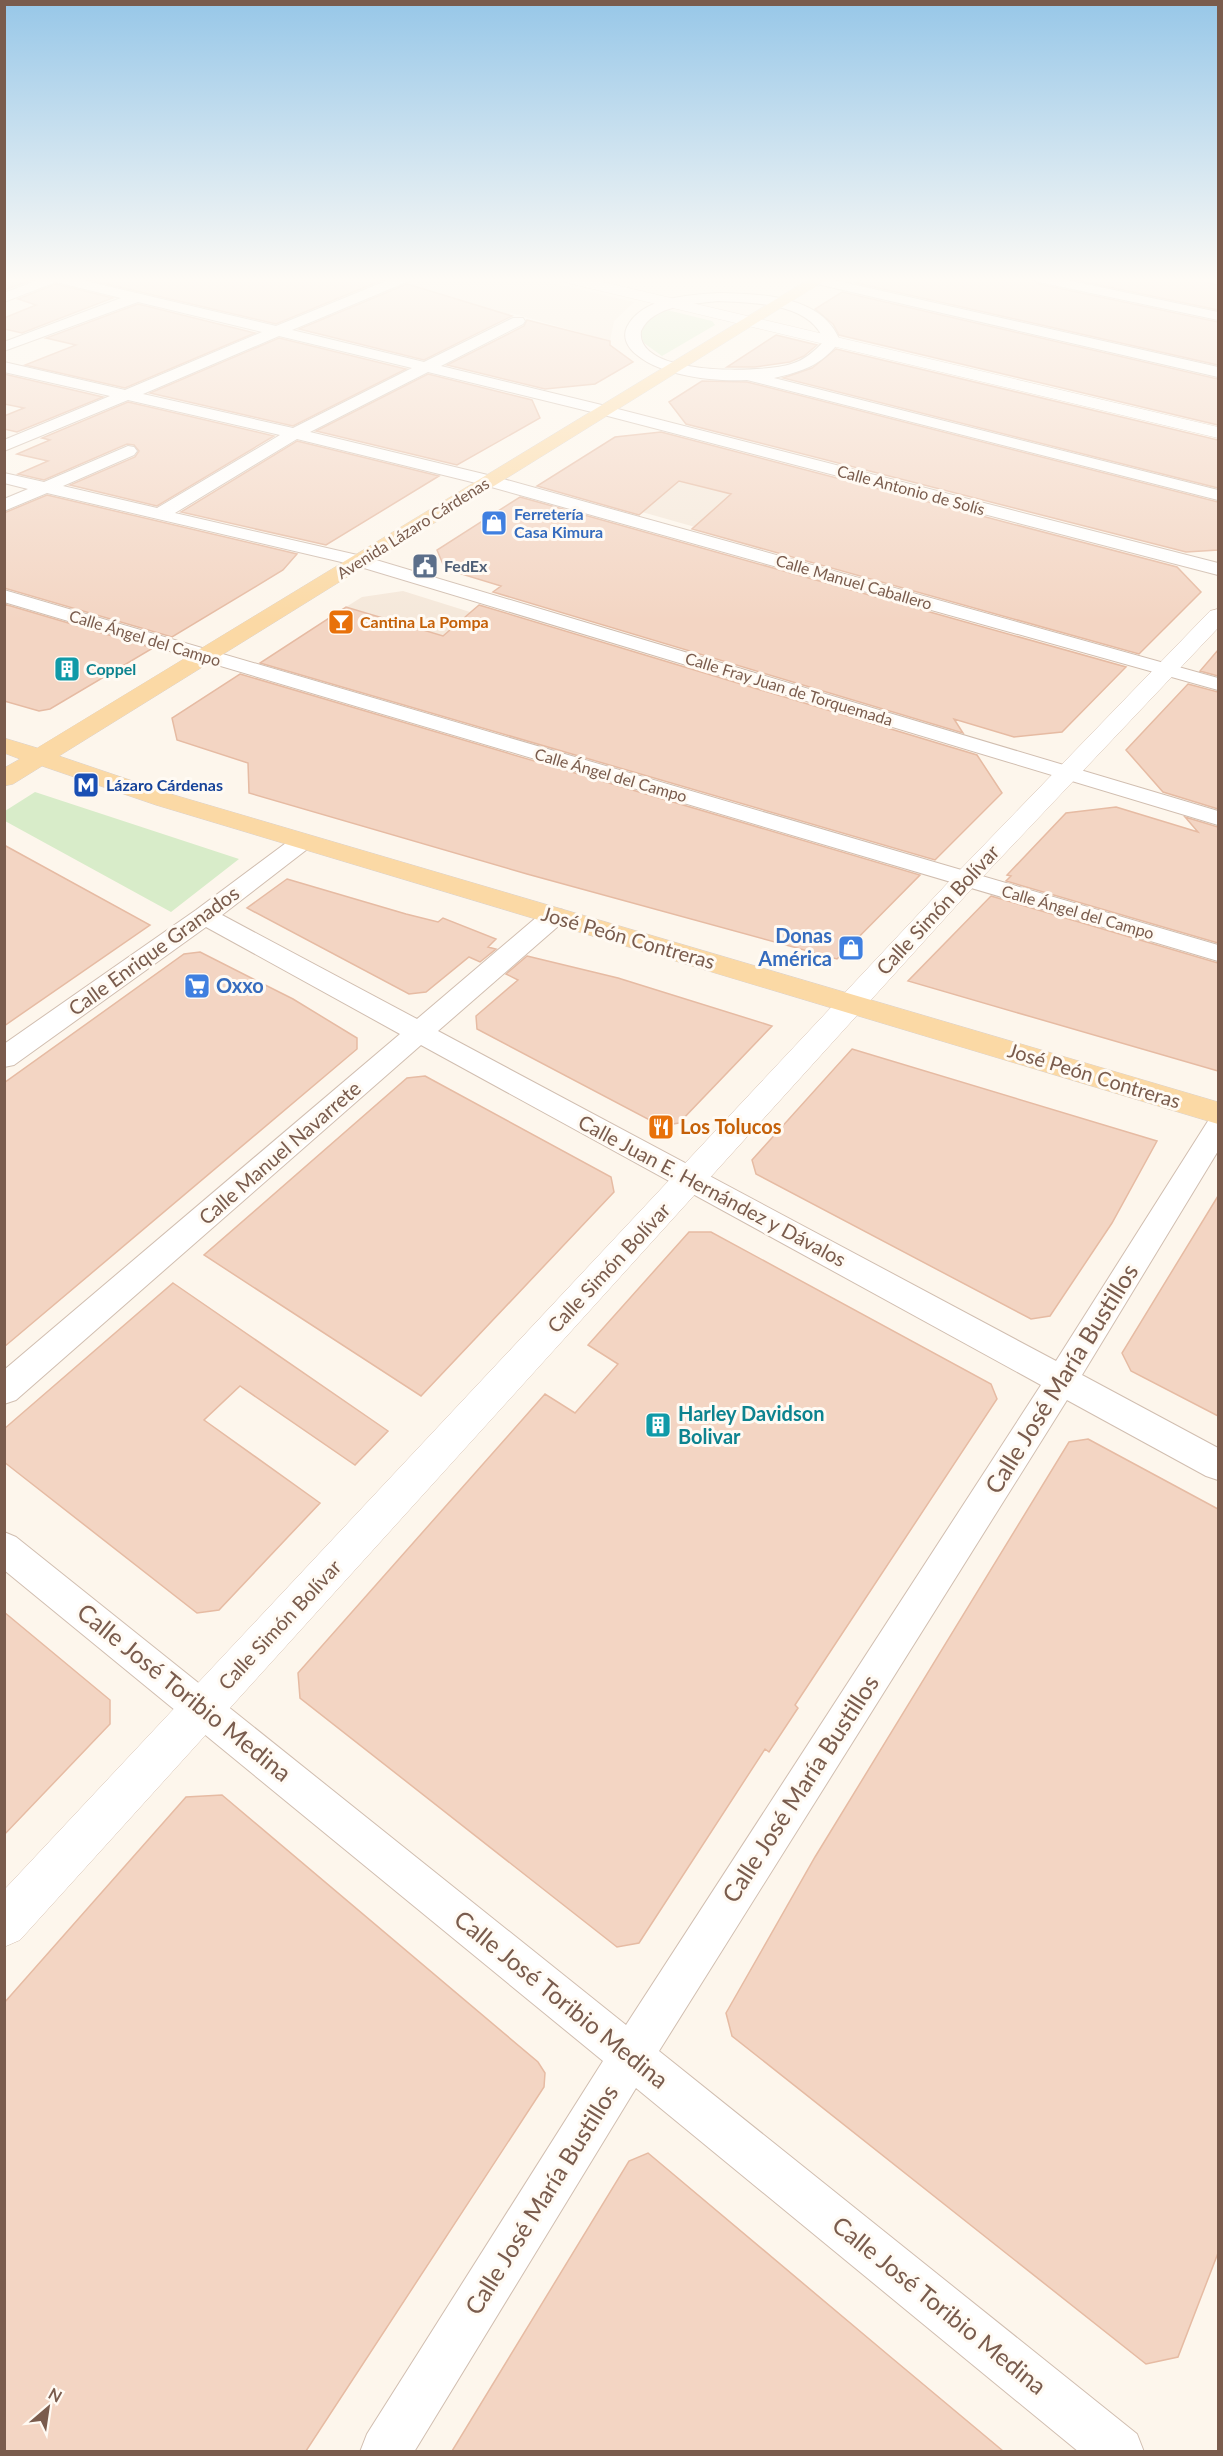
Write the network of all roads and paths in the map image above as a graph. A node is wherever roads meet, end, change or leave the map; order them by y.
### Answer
1 (121, 393) edge
2 (130, 393) edge
3 (375, 393) edge
4 (532, 393) edge
5 (633, 393) edge
6 (814, 393) edge
7 (1049, 393) edge
8 (127, 394) junction
9 (604, 410) junction
10 (294, 433) junction
11 (1218, 433) edge
12 (4, 446) edge
13 (128, 451) dead end
14 (4, 478) edge
15 (490, 481) junction
16 (47, 488) junction
17 (1218, 495) edge
18 (4, 506) edge
19 (160, 514) junction
20 (359, 561) junction
21 (1218, 569) edge
22 (4, 597) edge
23 (1218, 616) edge
24 (205, 656) junction
25 (1168, 670) junction
26 (1218, 684) edge
27 (4, 745) edge
28 (40, 757) junction
29 (1067, 773) junction
30 (4, 779) edge
31 (1218, 818) edge
32 (302, 842) junction
33 (966, 879) junction
34 (205, 916) junction
35 (554, 916) junction
36 (1218, 953) edge
37 (852, 1004) junction
38 (420, 1033) junction
39 (4, 1058) edge
40 (1218, 1113) edge
41 (1218, 1128) edge
42 (690, 1179) junction
43 (1062, 1380) junction
44 (4, 1390) edge
45 (1218, 1465) edge
46 (4, 1548) edge
47 (203, 1708) junction
48 (4, 1924) edge
49 (631, 2056) junction
50 (385, 2451) edge
51 (1119, 2451) edge

1 - 8 street, Calle Manuel Caballero
2 - 8 street
3 - 10 street
4 - 9 street, Calle Antonio de Solís
5 - 9 main road, Avenida Lázaro Cárdenas
6 - 17 street
7 - 11 street
8 - 10 street, Calle Manuel Caballero
8 - 12 street
9 - 15 main road, Avenida Lázaro Cárdenas
9 - 21 street, Calle Antonio de Solís
10 - 15 street, Calle Manuel Caballero
10 - 19 street
13 - 16 street
14 - 16 street, Calle Fray Juan de Torquemada
15 - 20 main road, Avenida Lázaro Cárdenas
15 - 25 street, Calle Manuel Caballero
16 - 18 street
16 - 19 street, Calle Fray Juan de Torquemada
19 - 20 street, Calle Fray Juan de Torquemada
20 - 24 main road, Avenida Lázaro Cárdenas
20 - 29 street, Calle Fray Juan de Torquemada
22 - 24 street, Calle Ángel del Campo
23 - 25 street, Calle Simón Bolívar
24 - 28 main road, Avenida Lázaro Cárdenas
24 - 33 street, Calle Ángel del Campo
25 - 26 street, Calle Manuel Caballero
25 - 29 street, Calle Simón Bolívar
27 - 28 main road, José Peón Contreras
28 - 30 main road, Avenida Lázaro Cárdenas
28 - 32 main road, José Peón Contreras
29 - 31 street, Calle Fray Juan de Torquemada
29 - 33 street, Calle Simón Bolívar
32 - 34 street, Calle Enrique Granados
32 - 35 main road, José Peón Contreras
33 - 36 street, Calle Ángel del Campo
33 - 37 street, Calle Simón Bolívar
34 - 38 street, Calle Juan E. Hernández y Dávalos
34 - 39 street, Calle Enrique Granados
35 - 37 main road, José Peón Contreras
35 - 38 street, Calle Manuel Navarrete
37 - 40 main road, José Peón Contreras
37 - 42 street, Calle Simón Bolívar
38 - 42 street, Calle Juan E. Hernández y Dávalos
38 - 44 street, Calle Manuel Navarrete
41 - 43 street, Calle José María Bustillos
42 - 43 street, Calle Juan E. Hernández y Dávalos
42 - 47 street, Calle Simón Bolívar
43 - 45 street, Calle Juan E. Hernández y Dávalos
43 - 49 street, Calle José María Bustillos
46 - 47 street, Calle José Toribio Medina
47 - 48 street, Calle Simón Bolívar
47 - 49 street, Calle José Toribio Medina
49 - 50 street, Calle José María Bustillos
49 - 51 street, Calle José Toribio Medina

